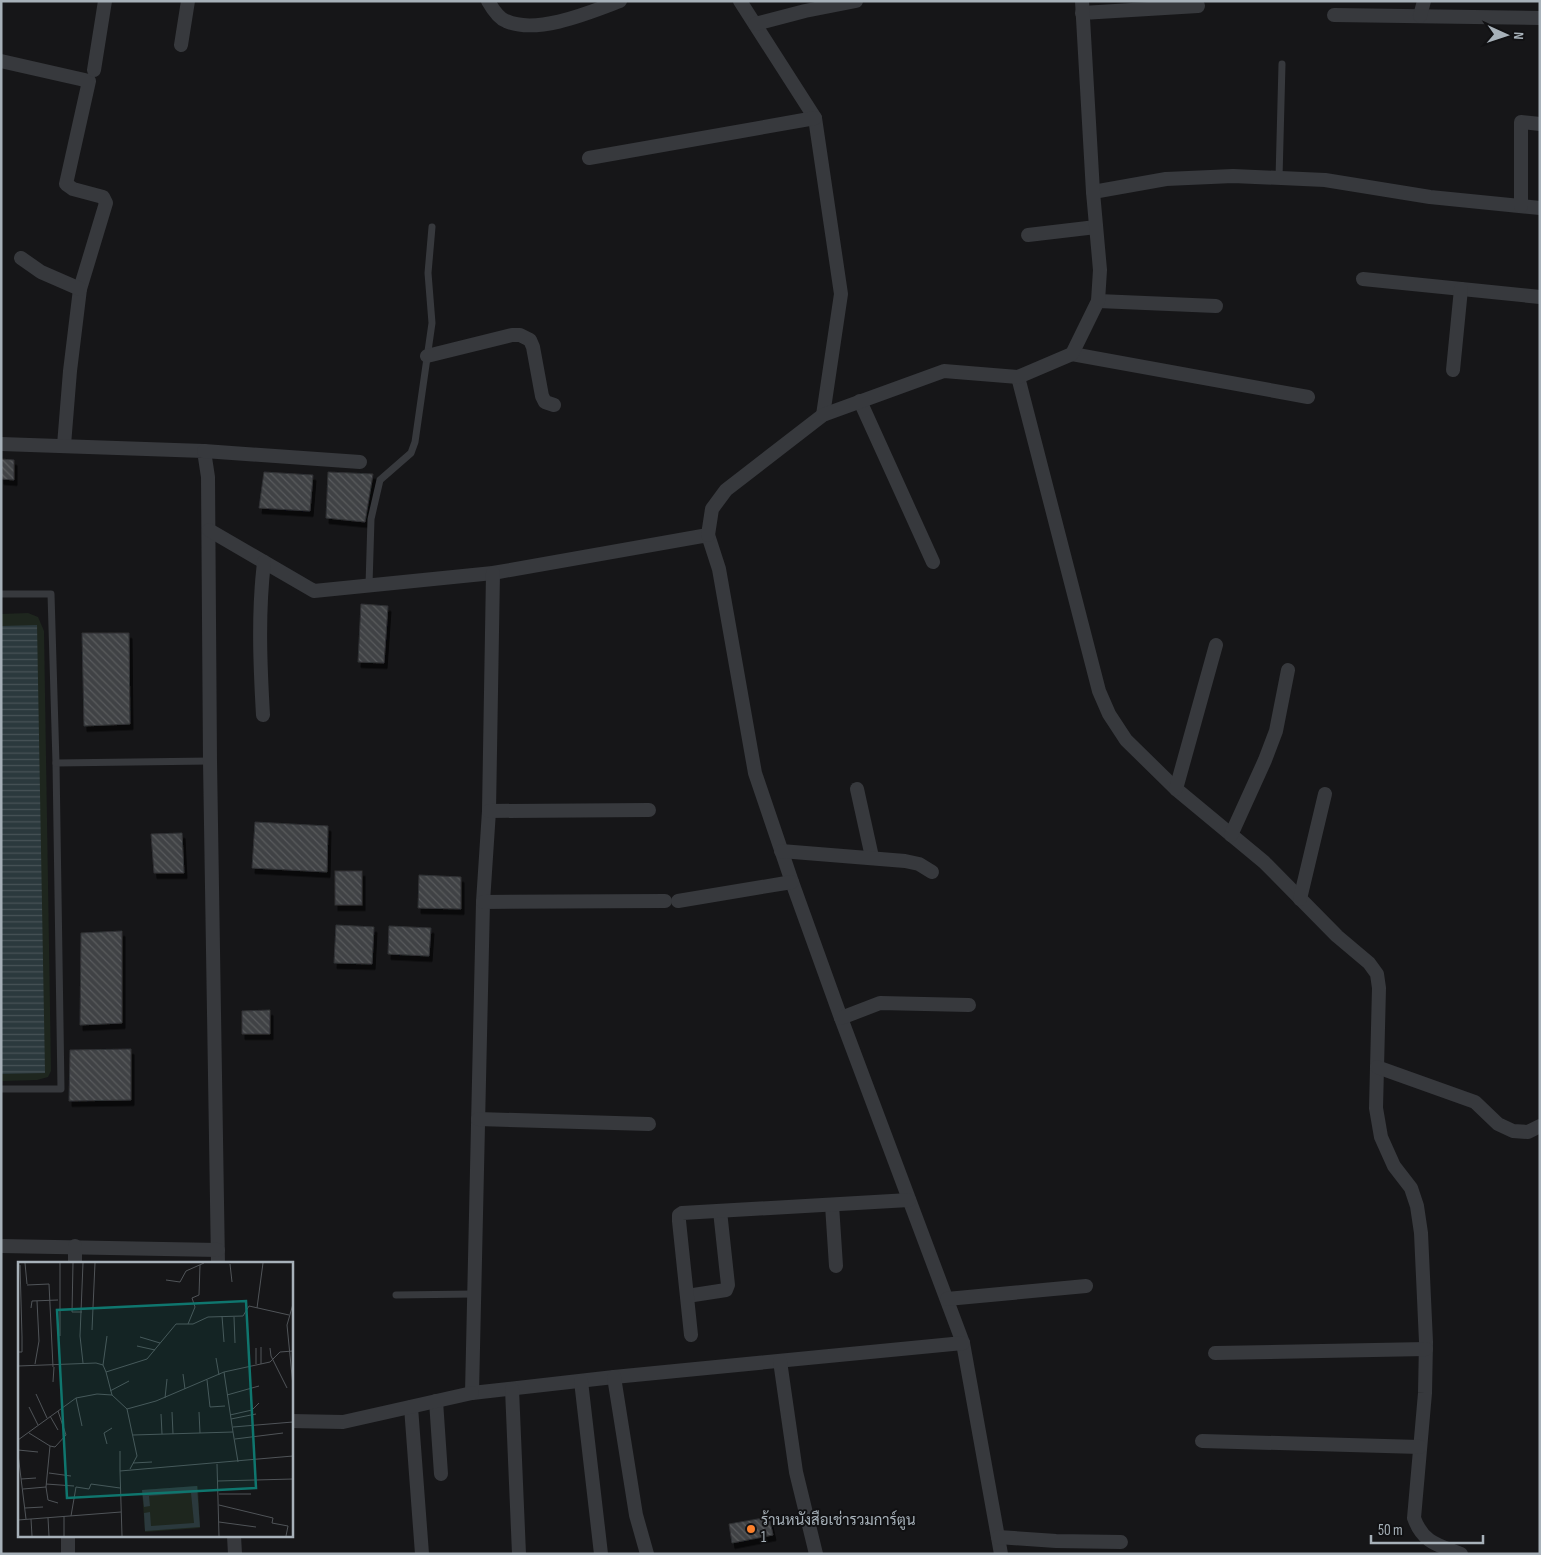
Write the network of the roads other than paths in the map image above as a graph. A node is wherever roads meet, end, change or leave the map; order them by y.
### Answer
1 (105, 1) edge
2 (188, 1) edge
3 (488, 1) edge
4 (620, 1) edge
5 (740, 1) edge
6 (856, 1) edge
7 (1424, 1) edge
8 (1198, 6) dead end
9 (1082, 7) edge
10 (1334, 15) dead end
11 (1420, 16) junction
12 (1540, 18) edge
13 (754, 24) junction
14 (181, 44) dead end
15 (1, 61) edge
16 (1282, 64) dead end
17 (94, 70) dead end
18 (815, 118) junction
19 (1540, 124) edge
20 (589, 158) dead end
21 (1279, 178) junction
22 (1093, 192) junction
23 (1521, 206) junction
24 (1540, 208) edge
25 (1096, 227) junction
26 (432, 228) dead end
27 (1028, 235) dead end
28 (20, 258) dead end
29 (1363, 279) dead end
30 (80, 289) junction
31 (1461, 289) junction
32 (1540, 297) edge
33 (1098, 301) junction
34 (1216, 306) dead end
35 (1072, 354) junction
36 (427, 356) junction
37 (1453, 370) dead end
38 (1018, 377) junction
39 (1308, 397) dead end
40 (860, 401) junction
41 (554, 405) dead end
42 (823, 415) junction
43 (1, 444) edge
44 (64, 445) junction
45 (204, 451) junction
46 (360, 462) dead end
47 (209, 530) junction
48 (708, 535) junction
49 (264, 562) junction
50 (933, 562) dead end
51 (493, 573) junction
52 (369, 585) junction
53 (1, 594) edge
54 (1216, 644) dead end
55 (1288, 670) dead end
56 (264, 715) dead end
57 (210, 761) junction
58 (56, 763) junction
59 (1176, 789) junction
60 (857, 790) dead end
61 (1324, 794) dead end
62 (650, 810) dead end
63 (489, 811) junction
64 (1231, 835) junction
65 (781, 851) junction
66 (872, 857) junction
67 (932, 872) dead end
68 (792, 882) junction
69 (1300, 899) junction
70 (483, 902) junction
71 (969, 1006) dead end
72 (841, 1018) junction
73 (1377, 1067) junction
74 (1, 1089) edge
75 (478, 1119) junction
76 (649, 1124) dead end
77 (1540, 1126) edge
78 (909, 1200) junction
79 (832, 1205) junction
80 (720, 1210) junction
81 (1, 1246) edge
82 (75, 1246) junction
83 (218, 1257) edge
84 (75, 1262) edge
85 (836, 1266) dead end
86 (1086, 1286) dead end
87 (474, 1294) junction
88 (396, 1295) dead end
89 (687, 1296) junction
90 (947, 1299) junction
91 (691, 1335) dead end
92 (963, 1342) junction
93 (1426, 1349) junction
94 (1215, 1353) dead end
95 (780, 1361) junction
96 (614, 1377) junction
97 (581, 1381) junction
98 (512, 1389) junction
99 (472, 1393) junction
100 (436, 1401) junction
101 (411, 1407) junction
102 (292, 1421) edge
103 (1202, 1441) dead end
104 (1420, 1448) junction
105 (441, 1474) dead end
106 (998, 1537) junction
107 (68, 1538) edge
108 (234, 1538) edge
109 (1121, 1542) dead end
110 (68, 1554) edge
111 (235, 1554) edge
112 (422, 1554) edge
113 (519, 1554) edge
114 (601, 1554) edge
115 (647, 1554) edge
116 (816, 1554) edge
117 (1001, 1554) edge
118 (1461, 1554) edge

1 - 17 street
2 - 14 street
3 - 4 street
5 - 13 street
6 - 13 street
7 - 11 street
8 - 9 street
9 - 22 street
10 - 11 street
11 - 12 street
13 - 18 street
15 - 30 street
16 - 21 lane
18 - 20 street
18 - 42 street
19 - 23 street
21 - 22 street
21 - 23 street
22 - 25 street
23 - 24 street
25 - 27 street
25 - 33 street
26 - 36 lane
28 - 30 street
29 - 31 street
30 - 44 street
31 - 32 street
31 - 37 street
33 - 34 street
33 - 35 street
35 - 38 street
35 - 39 street
36 - 41 street
36 - 52 lane
38 - 40 street
38 - 59 street
40 - 42 street
40 - 50 street
42 - 48 street
43 - 44 street
44 - 45 street
45 - 46 street
45 - 47 street
47 - 49 street
47 - 57 street
48 - 51 street
48 - 65 street
49 - 52 street
49 - 56 street
51 - 52 street
51 - 63 street
53 - 58 lane
54 - 59 street
55 - 64 street
57 - 58 lane
57 - 83 street
58 - 74 lane
59 - 64 street
60 - 66 street
61 - 69 street
62 - 63 street
63 - 70 street
64 - 69 street
65 - 66 street
65 - 68 street
66 - 67 street
68 - 70 street
68 - 72 street
69 - 73 street
70 - 75 street
71 - 72 street
72 - 78 street
73 - 77 street
73 - 93 street
75 - 76 street
75 - 87 street
78 - 79 street
78 - 90 street
79 - 80 street
79 - 85 street
80 - 89 street
80 - 89 street
81 - 82 street
82 - 83 street
82 - 84 street
86 - 90 street
87 - 88 lane
87 - 99 street
89 - 91 street
90 - 92 street
92 - 95 street
92 - 106 street
93 - 94 street
93 - 104 street
95 - 96 street
95 - 116 street
96 - 97 street
96 - 115 street
97 - 98 street
97 - 114 street
98 - 99 street
98 - 113 street
99 - 100 street
100 - 101 street
100 - 105 street
101 - 102 street
101 - 112 street
103 - 104 street
104 - 118 street
106 - 109 street
106 - 117 street
107 - 110 street
108 - 111 street

